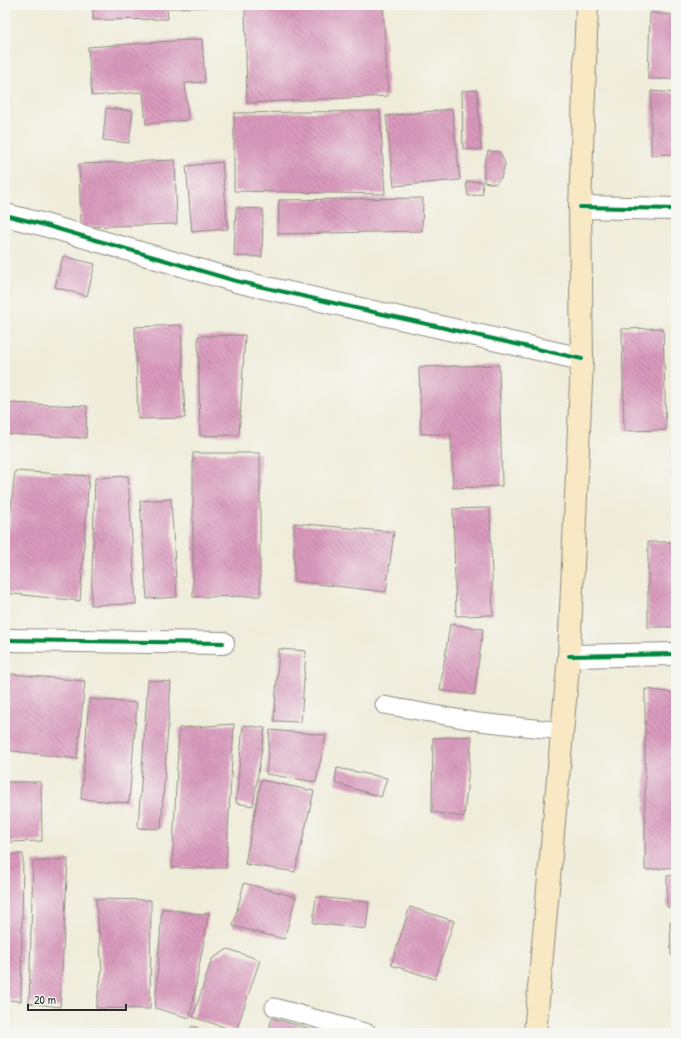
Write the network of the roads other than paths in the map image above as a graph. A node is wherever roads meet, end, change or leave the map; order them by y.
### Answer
1 (587, 5) edge
2 (580, 207) junction
3 (676, 209) edge
4 (5, 215) edge
5 (582, 359) junction
6 (5, 640) edge
7 (223, 643) dead end
8 (676, 654) edge
9 (569, 656) junction
10 (384, 705) dead end
11 (562, 732) junction
12 (274, 1007) dead end
13 (368, 1033) edge
14 (535, 1033) edge

1 - 2 main road
2 - 3 street
2 - 5 main road
4 - 5 street
5 - 9 main road
6 - 7 street
8 - 9 street
9 - 11 main road
10 - 11 lane
11 - 14 main road
12 - 13 lane

